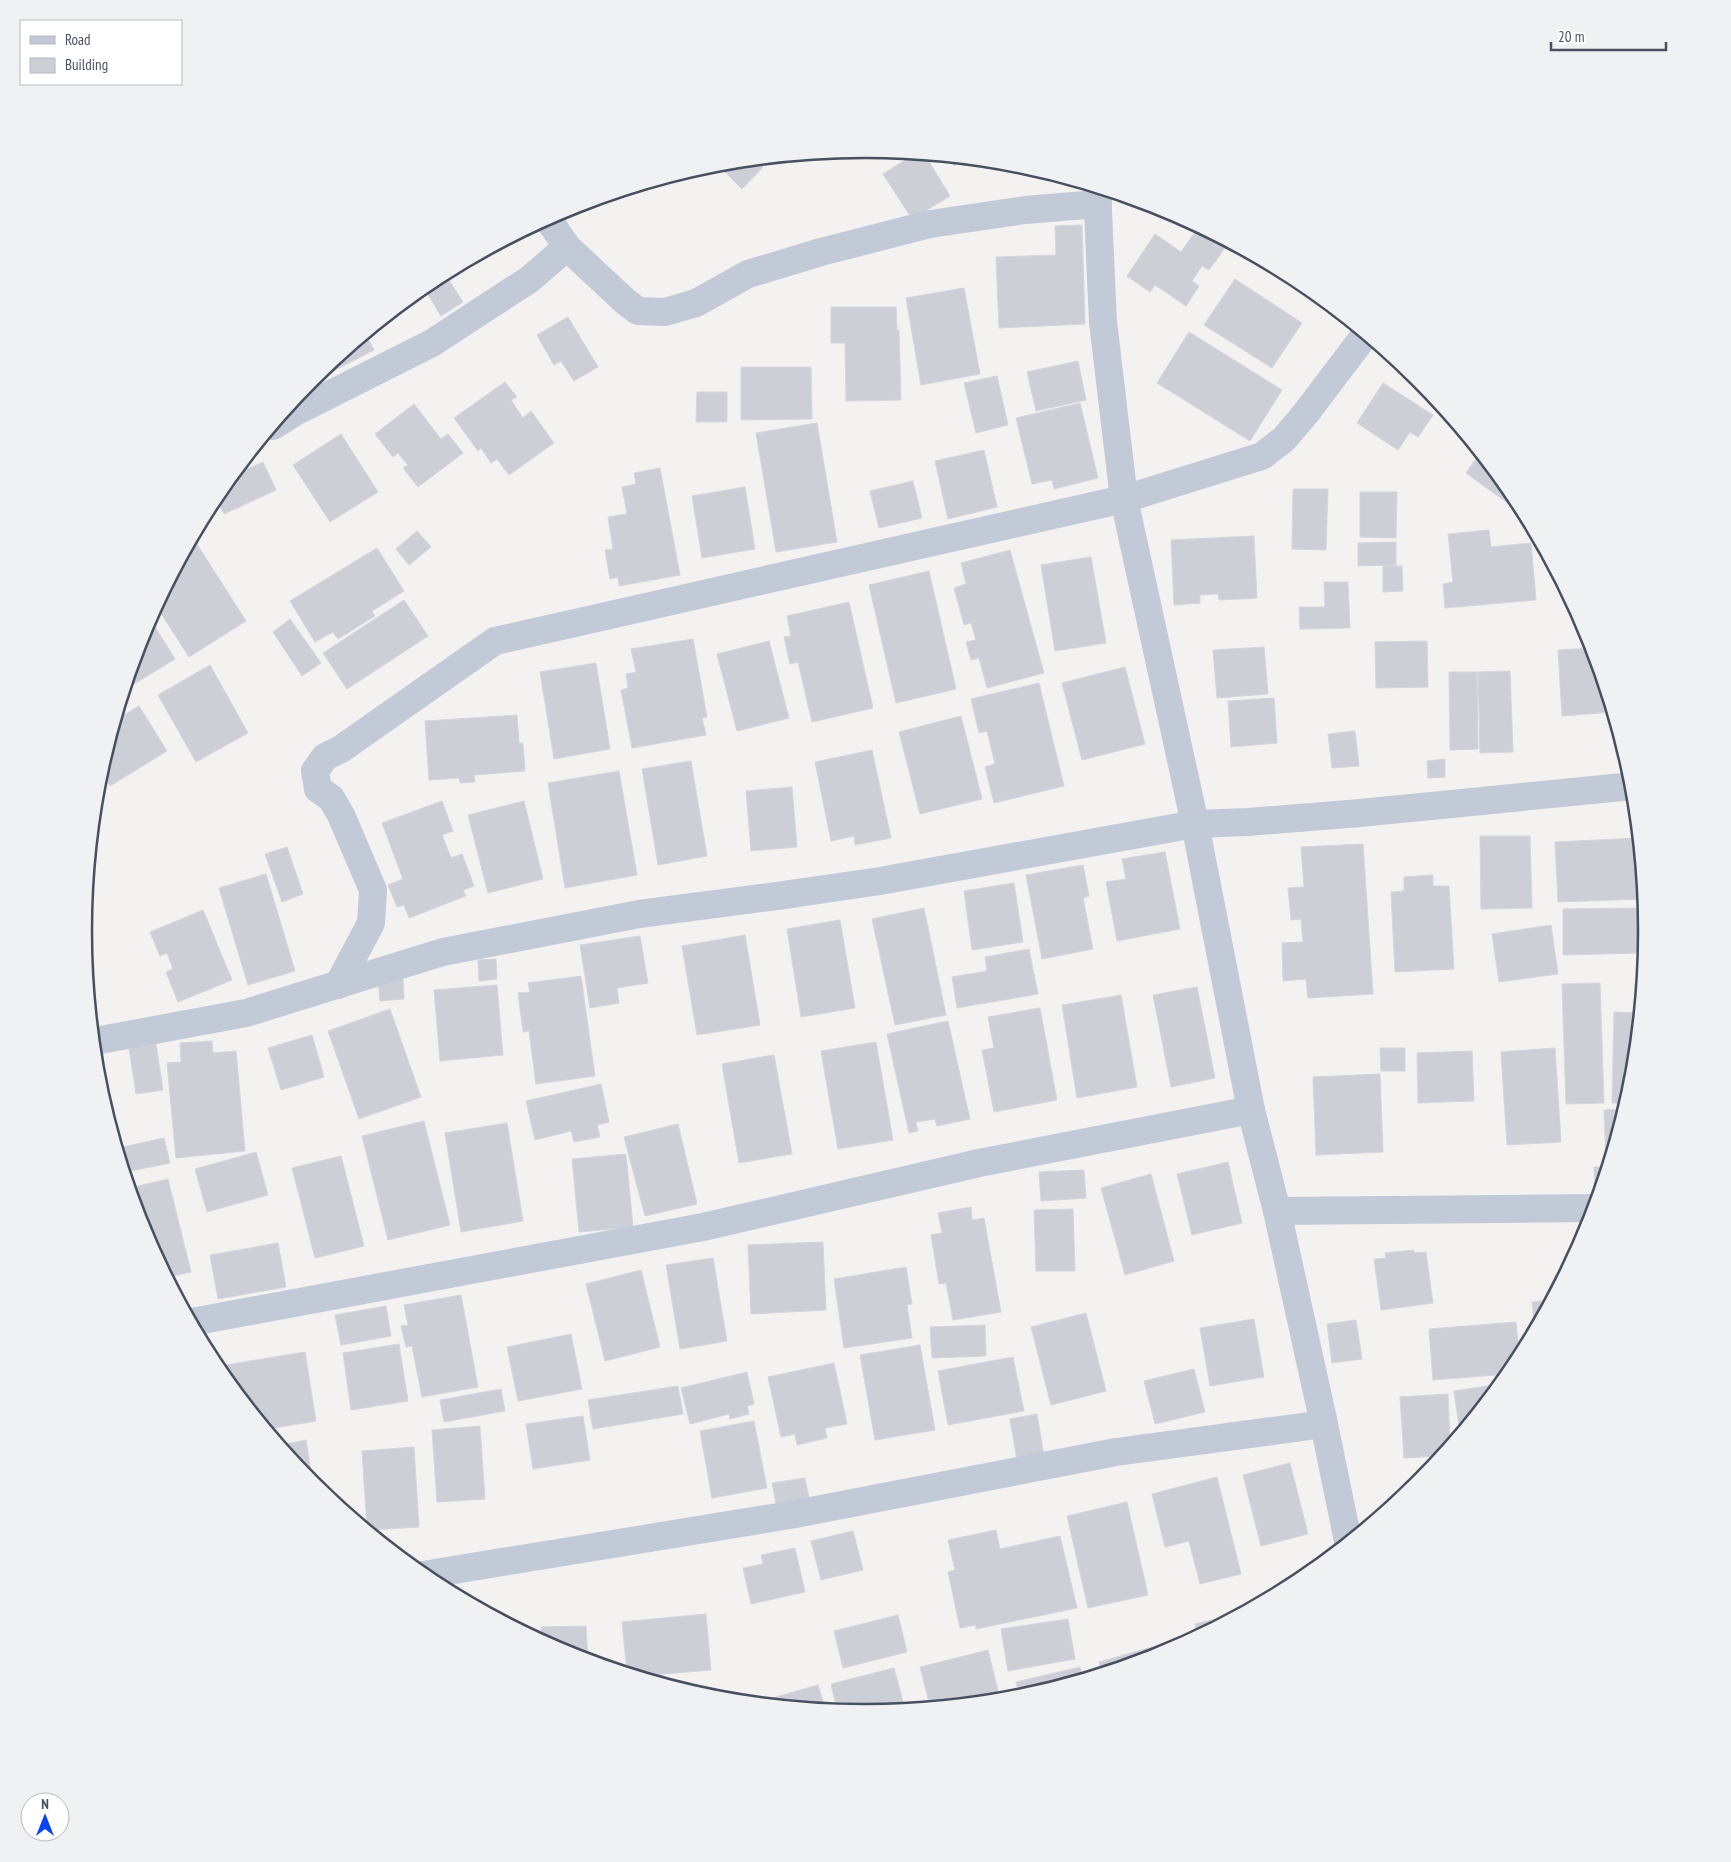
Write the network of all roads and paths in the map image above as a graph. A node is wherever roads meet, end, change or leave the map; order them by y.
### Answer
1 (1097, 196) edge
2 (552, 225) edge
3 (567, 247) junction
4 (1362, 340) edge
5 (288, 416) edge
6 (1124, 499) junction
7 (1625, 787) edge
8 (1196, 824) junction
9 (338, 985) junction
10 (100, 1040) edge
11 (1251, 1110) junction
12 (1587, 1208) edge
13 (1277, 1211) junction
14 (198, 1321) edge
15 (1324, 1424) junction
16 (1347, 1535) edge
17 (435, 1573) edge

1 - 3 street
1 - 6 street
2 - 3 street
3 - 5 street
4 - 6 street
6 - 8 street
6 - 9 street
7 - 8 street
8 - 9 street
8 - 11 street
9 - 10 street
11 - 13 street
11 - 14 street
12 - 13 street
13 - 15 street
15 - 16 street
15 - 17 street

